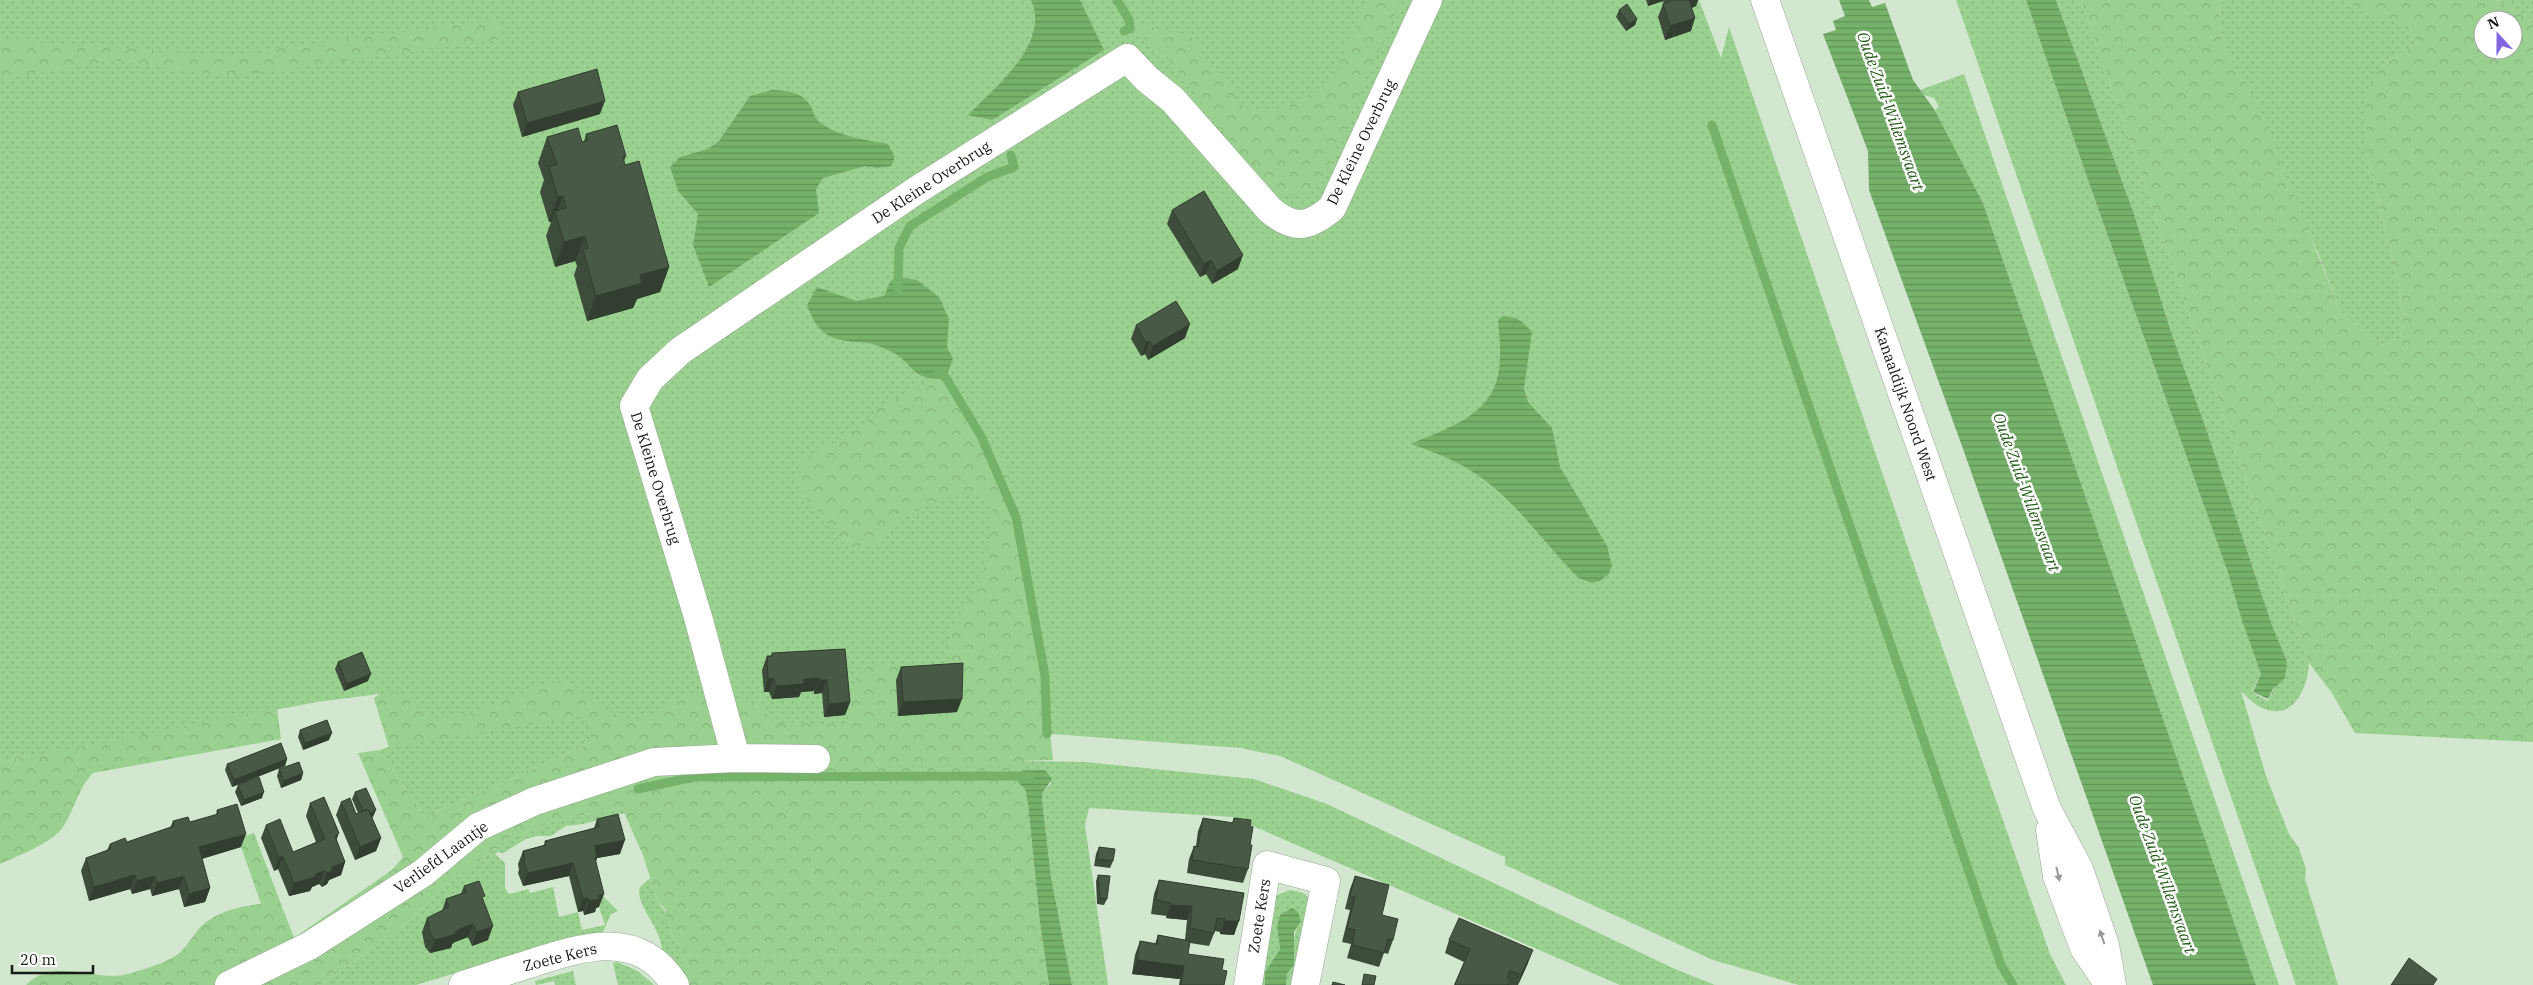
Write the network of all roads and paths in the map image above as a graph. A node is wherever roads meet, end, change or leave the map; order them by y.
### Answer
1 (1428, 0) edge
2 (1765, 0) edge
3 (736, 758) junction
4 (816, 759) dead end
5 (229, 985) edge
6 (463, 985) edge
7 (675, 985) edge
8 (1248, 985) edge
9 (1304, 985) edge
10 (2110, 985) edge

1 - 3 street, De Kleine Overbrug
2 - 10 street, Kanaaldijk Noord West
3 - 4 street, Verliefd Laantje
3 - 5 street, Verliefd Laantje
6 - 7 street, Zoete Kers
8 - 9 street, Zoete Kers

